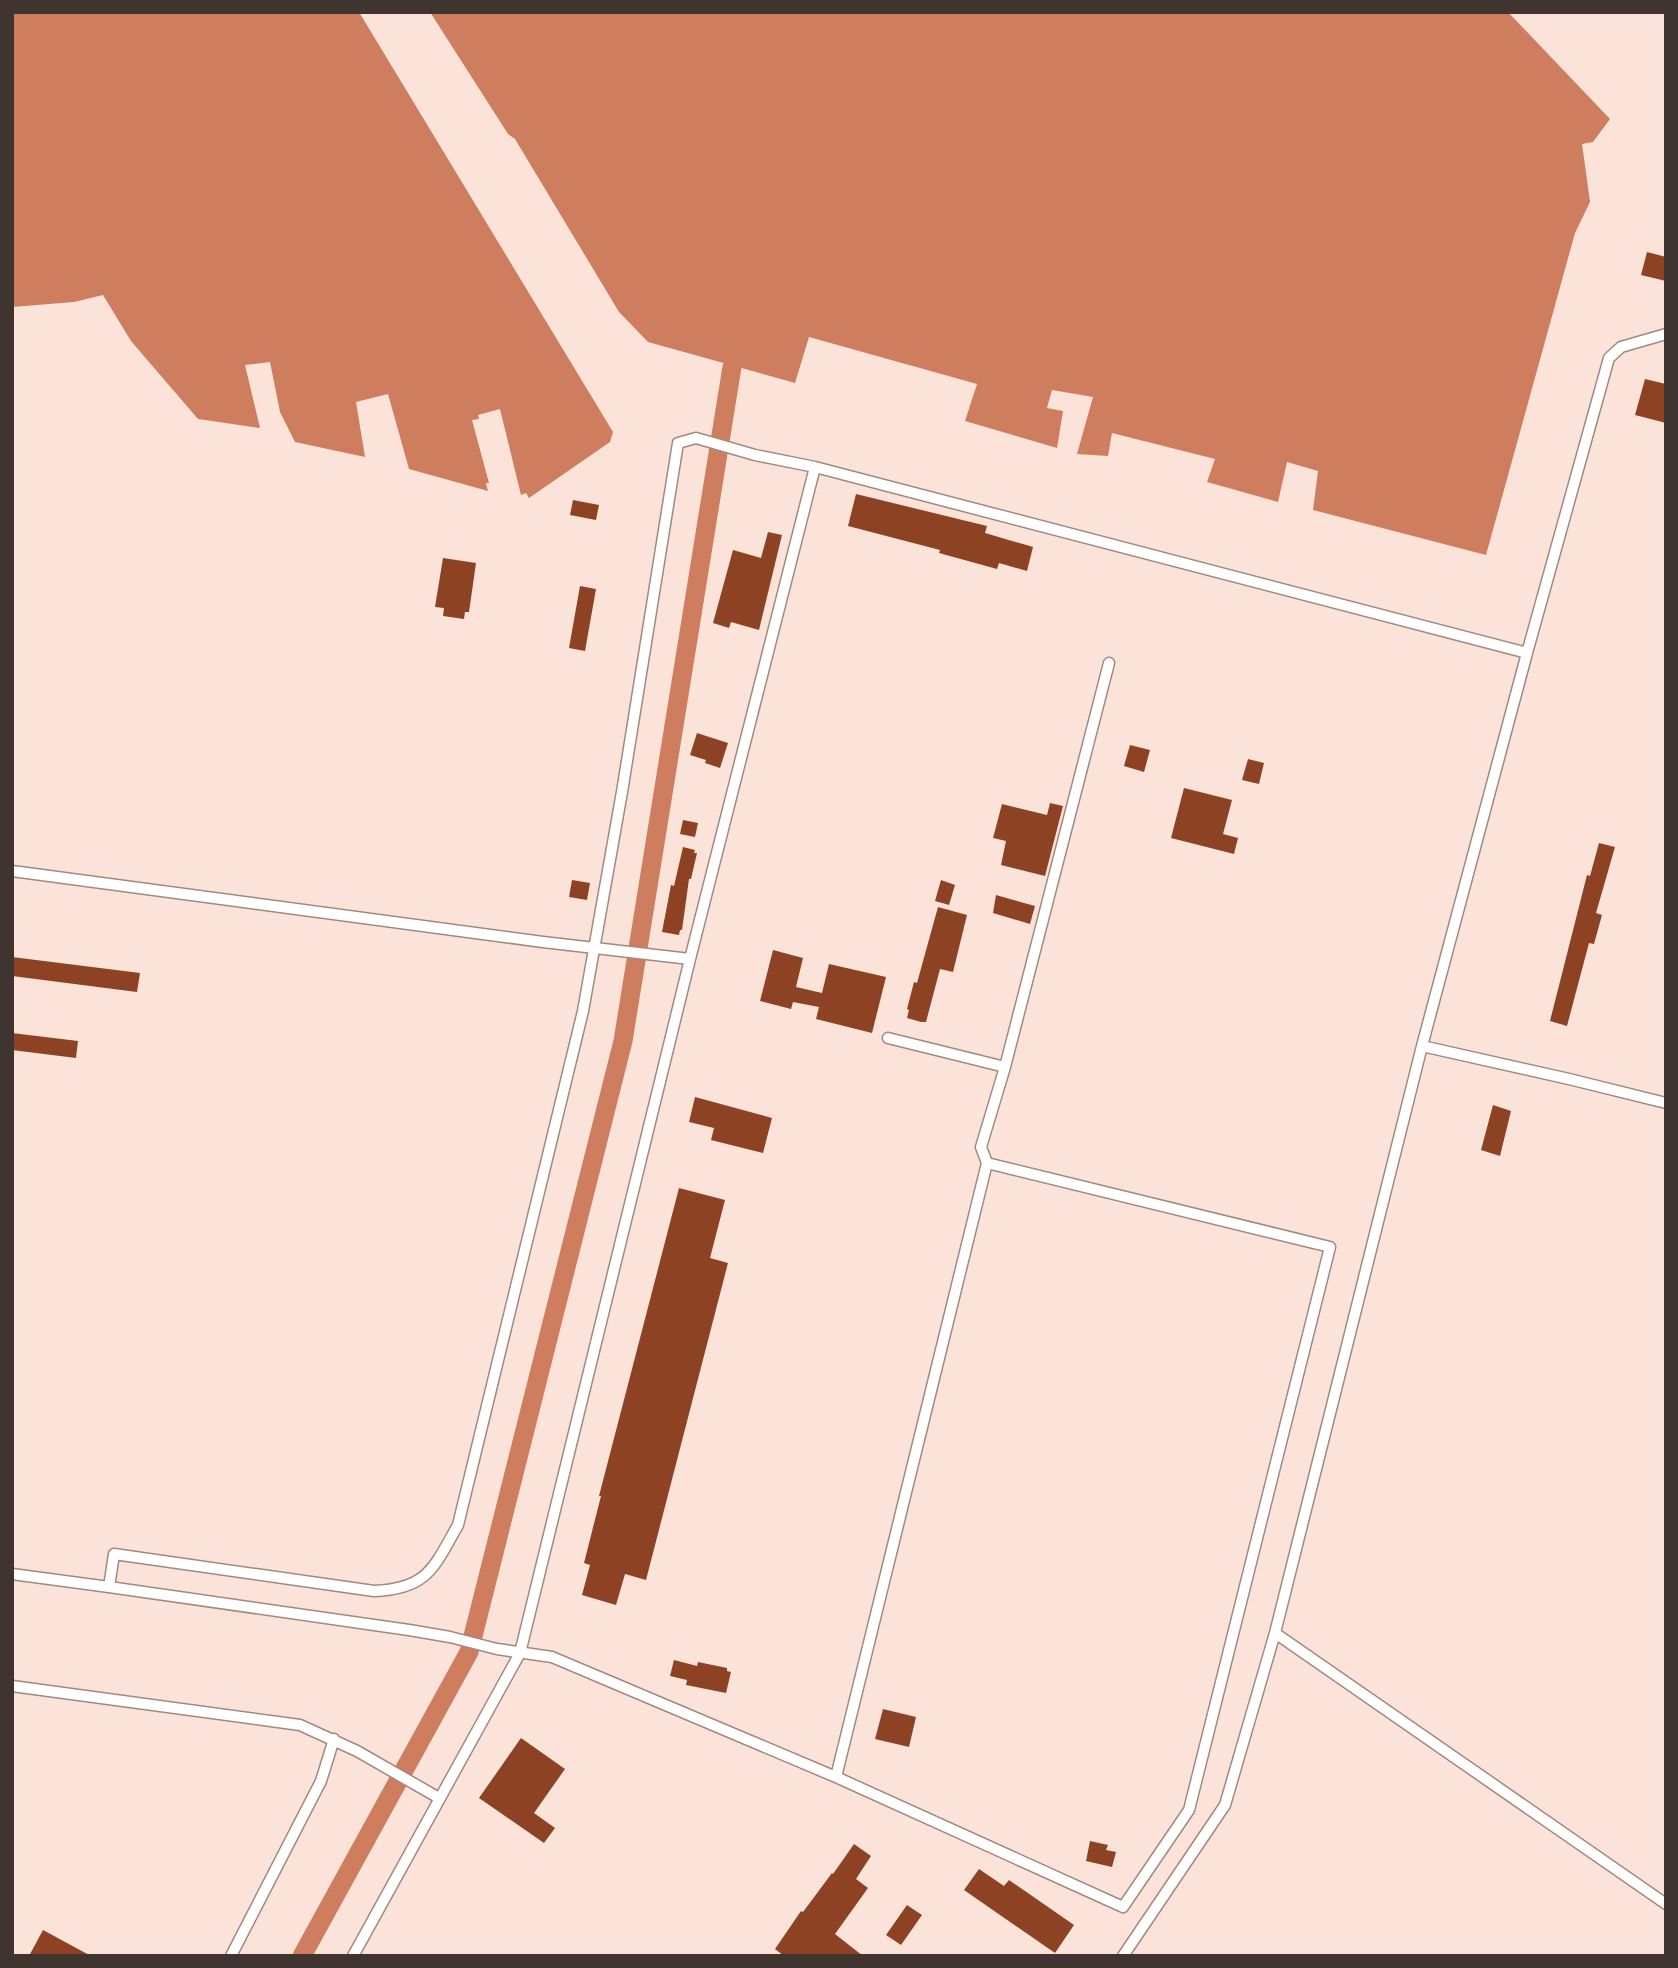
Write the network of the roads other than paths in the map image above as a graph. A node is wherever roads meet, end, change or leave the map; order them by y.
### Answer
1 (1666, 334) edge
2 (815, 467) junction
3 (1527, 653) junction
4 (1109, 663) dead end
5 (12, 871) edge
6 (594, 947) junction
7 (687, 958) junction
8 (888, 1038) dead end
9 (1422, 1046) junction
10 (1005, 1067) junction
11 (1666, 1103) edge
12 (987, 1163) junction
13 (12, 1574) edge
14 (109, 1587) junction
15 (1275, 1633) junction
16 (520, 1653) junction
17 (12, 1686) edge
18 (334, 1739) junction
19 (835, 1777) junction
20 (439, 1798) junction
21 (1666, 1904) edge
22 (231, 1956) edge
23 (353, 1956) edge
24 (1124, 1956) edge

1 - 3 lane
2 - 3 lane
2 - 6 lane
2 - 7 lane
3 - 9 lane
4 - 10 lane
5 - 6 lane
6 - 7 lane
6 - 14 lane
7 - 16 lane
8 - 10 lane
9 - 11 lane
9 - 15 lane
10 - 12 lane
12 - 19 lane
12 - 19 lane
13 - 14 lane
14 - 16 lane
15 - 21 lane
15 - 24 lane
16 - 19 lane
16 - 20 lane
17 - 18 lane
18 - 20 lane
18 - 22 lane
20 - 23 lane

